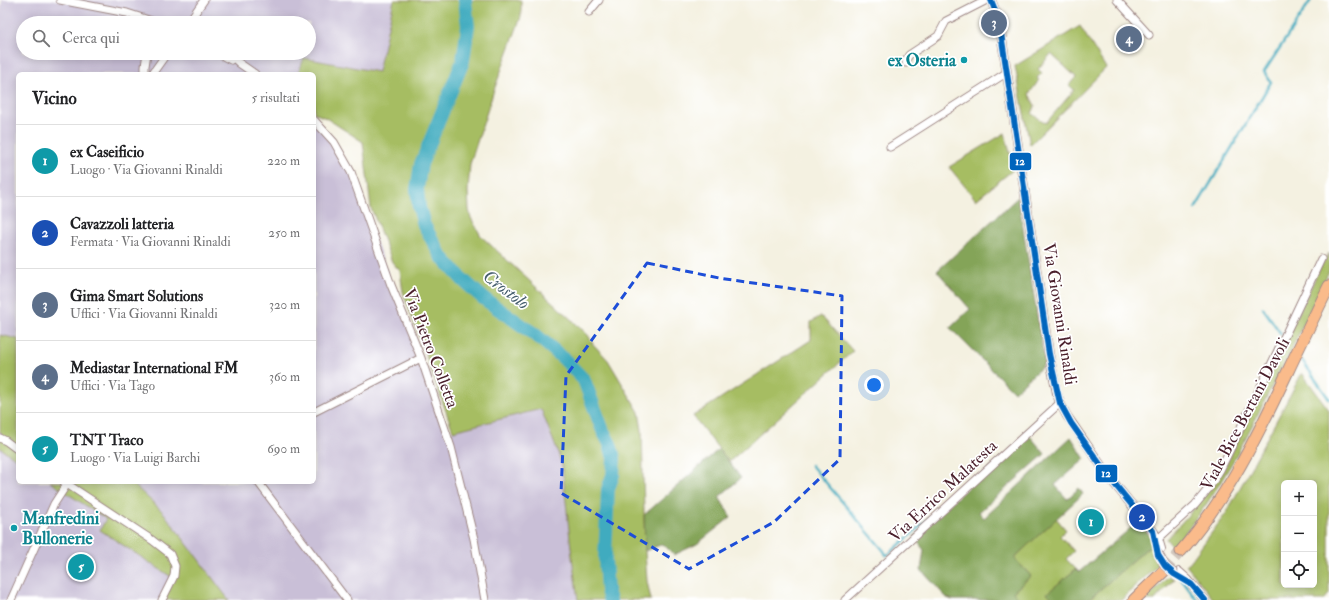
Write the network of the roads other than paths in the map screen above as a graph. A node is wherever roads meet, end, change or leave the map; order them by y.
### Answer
1 (60, 0) edge
2 (204, 0) edge
3 (599, 0) edge
4 (987, 0) edge
5 (991, 0) edge
6 (1117, 0) edge
7 (588, 12) dead end
8 (136, 16) edge
9 (195, 16) edge
10 (1149, 35) dead end
11 (145, 60) edge
12 (162, 60) edge
13 (232, 60) edge
14 (236, 60) edge
15 (239, 63) junction
16 (906, 63) dead end
17 (145, 72) edge
18 (153, 72) edge
19 (252, 72) edge
20 (1006, 73) junction
21 (316, 122) edge
22 (890, 147) dead end
23 (1321, 259) dead end
24 (1329, 286) edge
25 (422, 358) junction
26 (1060, 403) junction
27 (316, 411) edge
28 (0, 438) edge
29 (16, 448) edge
30 (64, 484) edge
31 (67, 484) edge
32 (260, 484) edge
33 (1153, 531) junction
34 (1158, 539) junction
35 (1159, 550) junction
36 (1181, 551) tunnel mouth
37 (1164, 571) tunnel mouth
38 (11, 600) edge
39 (162, 600) edge
40 (347, 600) edge
41 (485, 600) edge
42 (845, 600) edge
43 (1134, 600) edge
44 (1205, 600) edge

1 - 8 street
2 - 9 street
3 - 7 street
4 - 16 street
5 - 20 street, Via Giovanni Rinaldi
6 - 10 street
11 - 17 street
12 - 18 street
13 - 15 street
14 - 15 street
15 - 19 street
20 - 22 street
20 - 26 street, Via Giovanni Rinaldi
21 - 25 street, Via Pietro Colletta
23 - 34 street
24 - 36 highway, Viale Bice Bertani Davoli
25 - 27 street
25 - 41 street, Via Pietro Colletta
26 - 33 street, Via Giovanni Rinaldi
26 - 42 street, Via Errico Malatesta
28 - 29 street
30 - 38 street
31 - 39 street
32 - 40 street
33 - 34 street, Via Giovanni Rinaldi
33 - 35 street, Via Giovanni Rinaldi
34 - 35 street, Via Giovanni Rinaldi
35 - 44 street, Via Giovanni Rinaldi
37 - 43 highway

